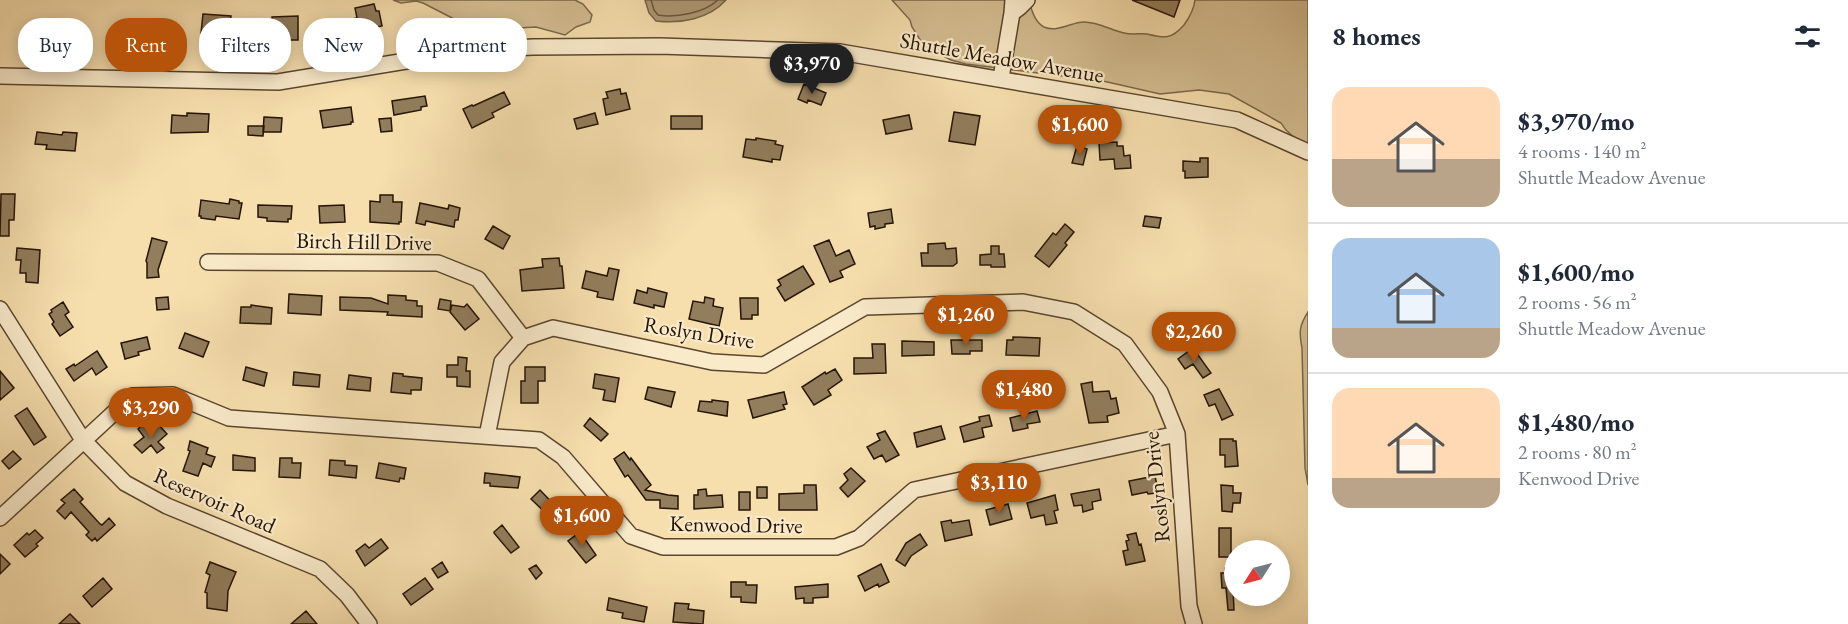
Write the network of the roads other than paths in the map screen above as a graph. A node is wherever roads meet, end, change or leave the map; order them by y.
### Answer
1 (1027, 0) edge
2 (1012, 6) edge
3 (0, 76) edge
4 (1000, 78) junction
5 (1308, 152) edge
6 (208, 262) dead end
7 (0, 309) edge
8 (522, 338) junction
9 (1177, 434) junction
10 (487, 436) junction
11 (83, 440) junction
12 (0, 518) edge
13 (369, 624) edge
14 (1194, 624) edge

1 - 2 street
2 - 4 street
3 - 4 street, Shuttle Meadow Avenue
4 - 5 street, Shuttle Meadow Avenue
6 - 8 street, Birch Hill Drive
7 - 11 street, Reservoir Road
8 - 9 street, Roslyn Drive
8 - 10 street
9 - 10 street, Kenwood Drive
9 - 14 street, Roslyn Drive
10 - 11 street, Kenwood Drive
11 - 12 street, Kenwood Drive
11 - 13 street, Reservoir Road

